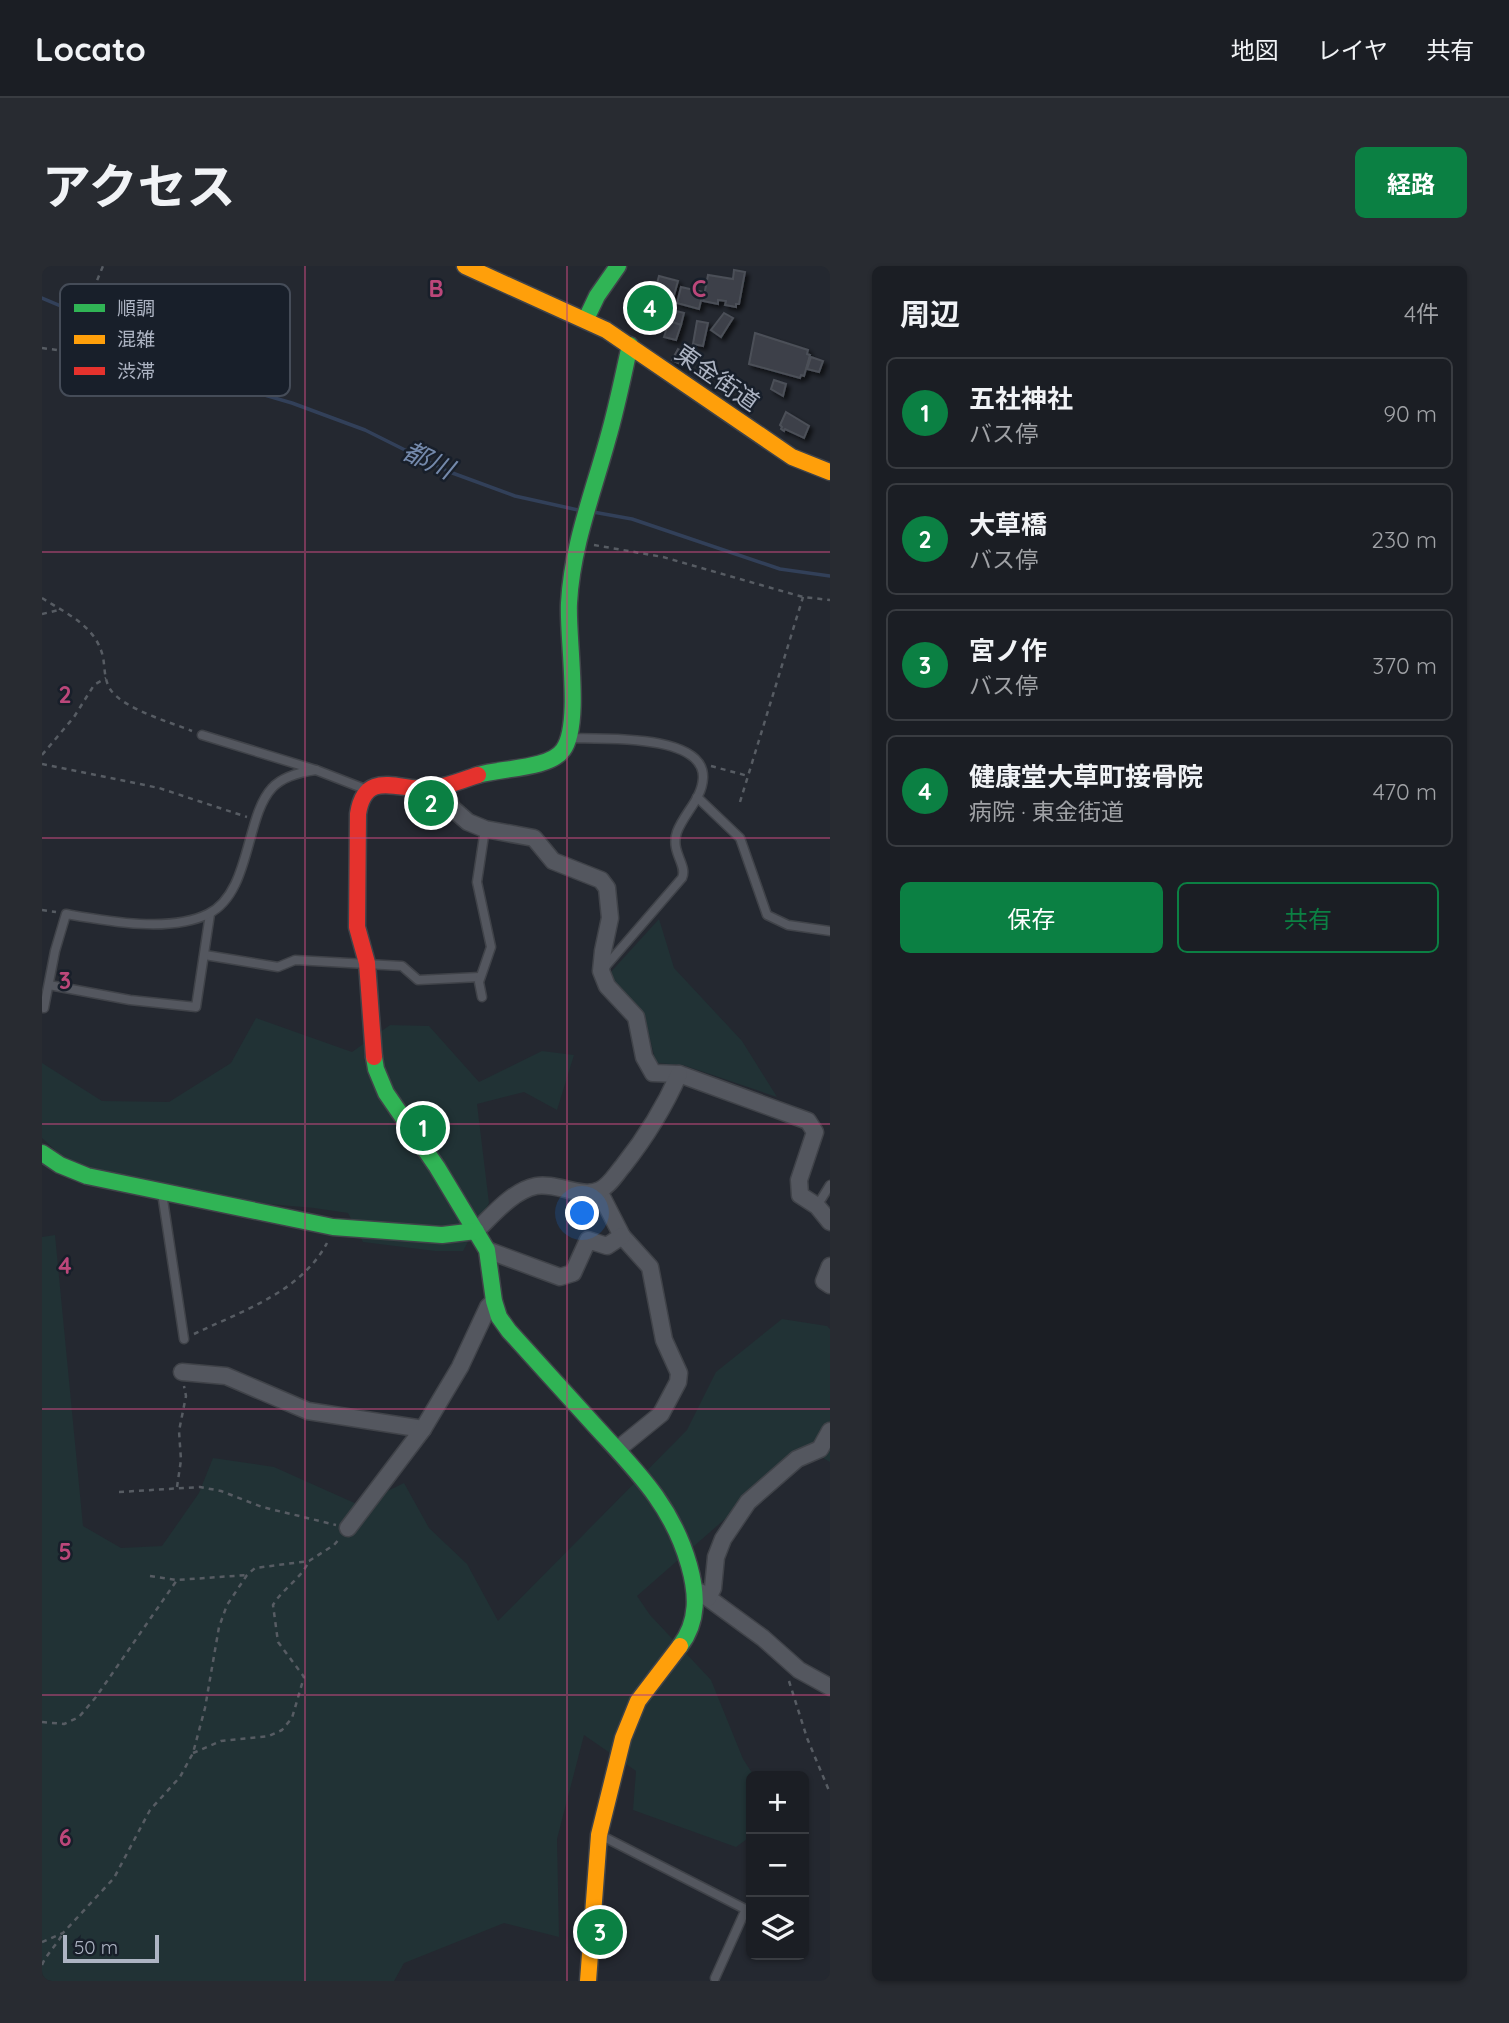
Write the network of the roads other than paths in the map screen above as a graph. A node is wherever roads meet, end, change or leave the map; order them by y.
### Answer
1 (465, 266) edge
2 (618, 266) edge
3 (586, 319) junction
4 (630, 345) junction
5 (830, 472) edge
6 (202, 735) road end
7 (569, 738) junction
8 (316, 770) junction
9 (443, 786) junction
10 (368, 790) junction
11 (697, 797) junction
12 (485, 829) junction
13 (210, 914) junction
14 (830, 931) edge
15 (205, 955) junction
16 (367, 963) junction
17 (601, 971) junction
18 (480, 977) junction
19 (49, 985) junction
20 (482, 997) dead end
21 (44, 1008) dead end
22 (679, 1074) junction
23 (42, 1153) edge
24 (830, 1185) edge
25 (599, 1191) junction
26 (162, 1193) junction
27 (817, 1206) junction
28 (830, 1222) edge
29 (476, 1231) junction
30 (622, 1236) junction
31 (487, 1250) junction
32 (830, 1266) edge
33 (830, 1284) edge
34 (494, 1300) junction
35 (184, 1339) road end
36 (182, 1371) road end
37 (423, 1429) junction
38 (830, 1431) edge
39 (618, 1449) junction
40 (348, 1528) road end
41 (702, 1594) junction
42 (830, 1687) edge
43 (599, 1835) junction
44 (746, 1909) edge
45 (746, 1914) edge
46 (715, 1978) dead end
47 (588, 1981) edge

1 - 3 main road, 東金街道
2 - 3 main road
3 - 4 main road, 東金街道
4 - 5 main road, 東金街道
4 - 7 main road
6 - 8 lane
7 - 9 main road
7 - 11 lane
8 - 10 lane
8 - 13 lane
9 - 10 main road
9 - 12 street
10 - 16 main road
11 - 14 lane
11 - 17 lane
12 - 17 street
12 - 18 lane
13 - 15 lane
13 - 19 lane
15 - 16 lane
15 - 19 lane
16 - 18 lane
16 - 29 main road
17 - 22 street
18 - 20 lane
19 - 21 lane
22 - 25 street
22 - 27 street
23 - 26 main road
24 - 27 lane
25 - 29 street
25 - 30 street
26 - 29 main road
26 - 35 lane
27 - 28 street
29 - 31 main road
30 - 31 street
30 - 39 street
31 - 34 main road
32 - 33 street
34 - 37 street
34 - 39 main road
36 - 37 street
37 - 40 street
38 - 41 street
39 - 41 main road
41 - 42 street
41 - 43 main road
43 - 44 lane
43 - 47 main road
45 - 46 lane

